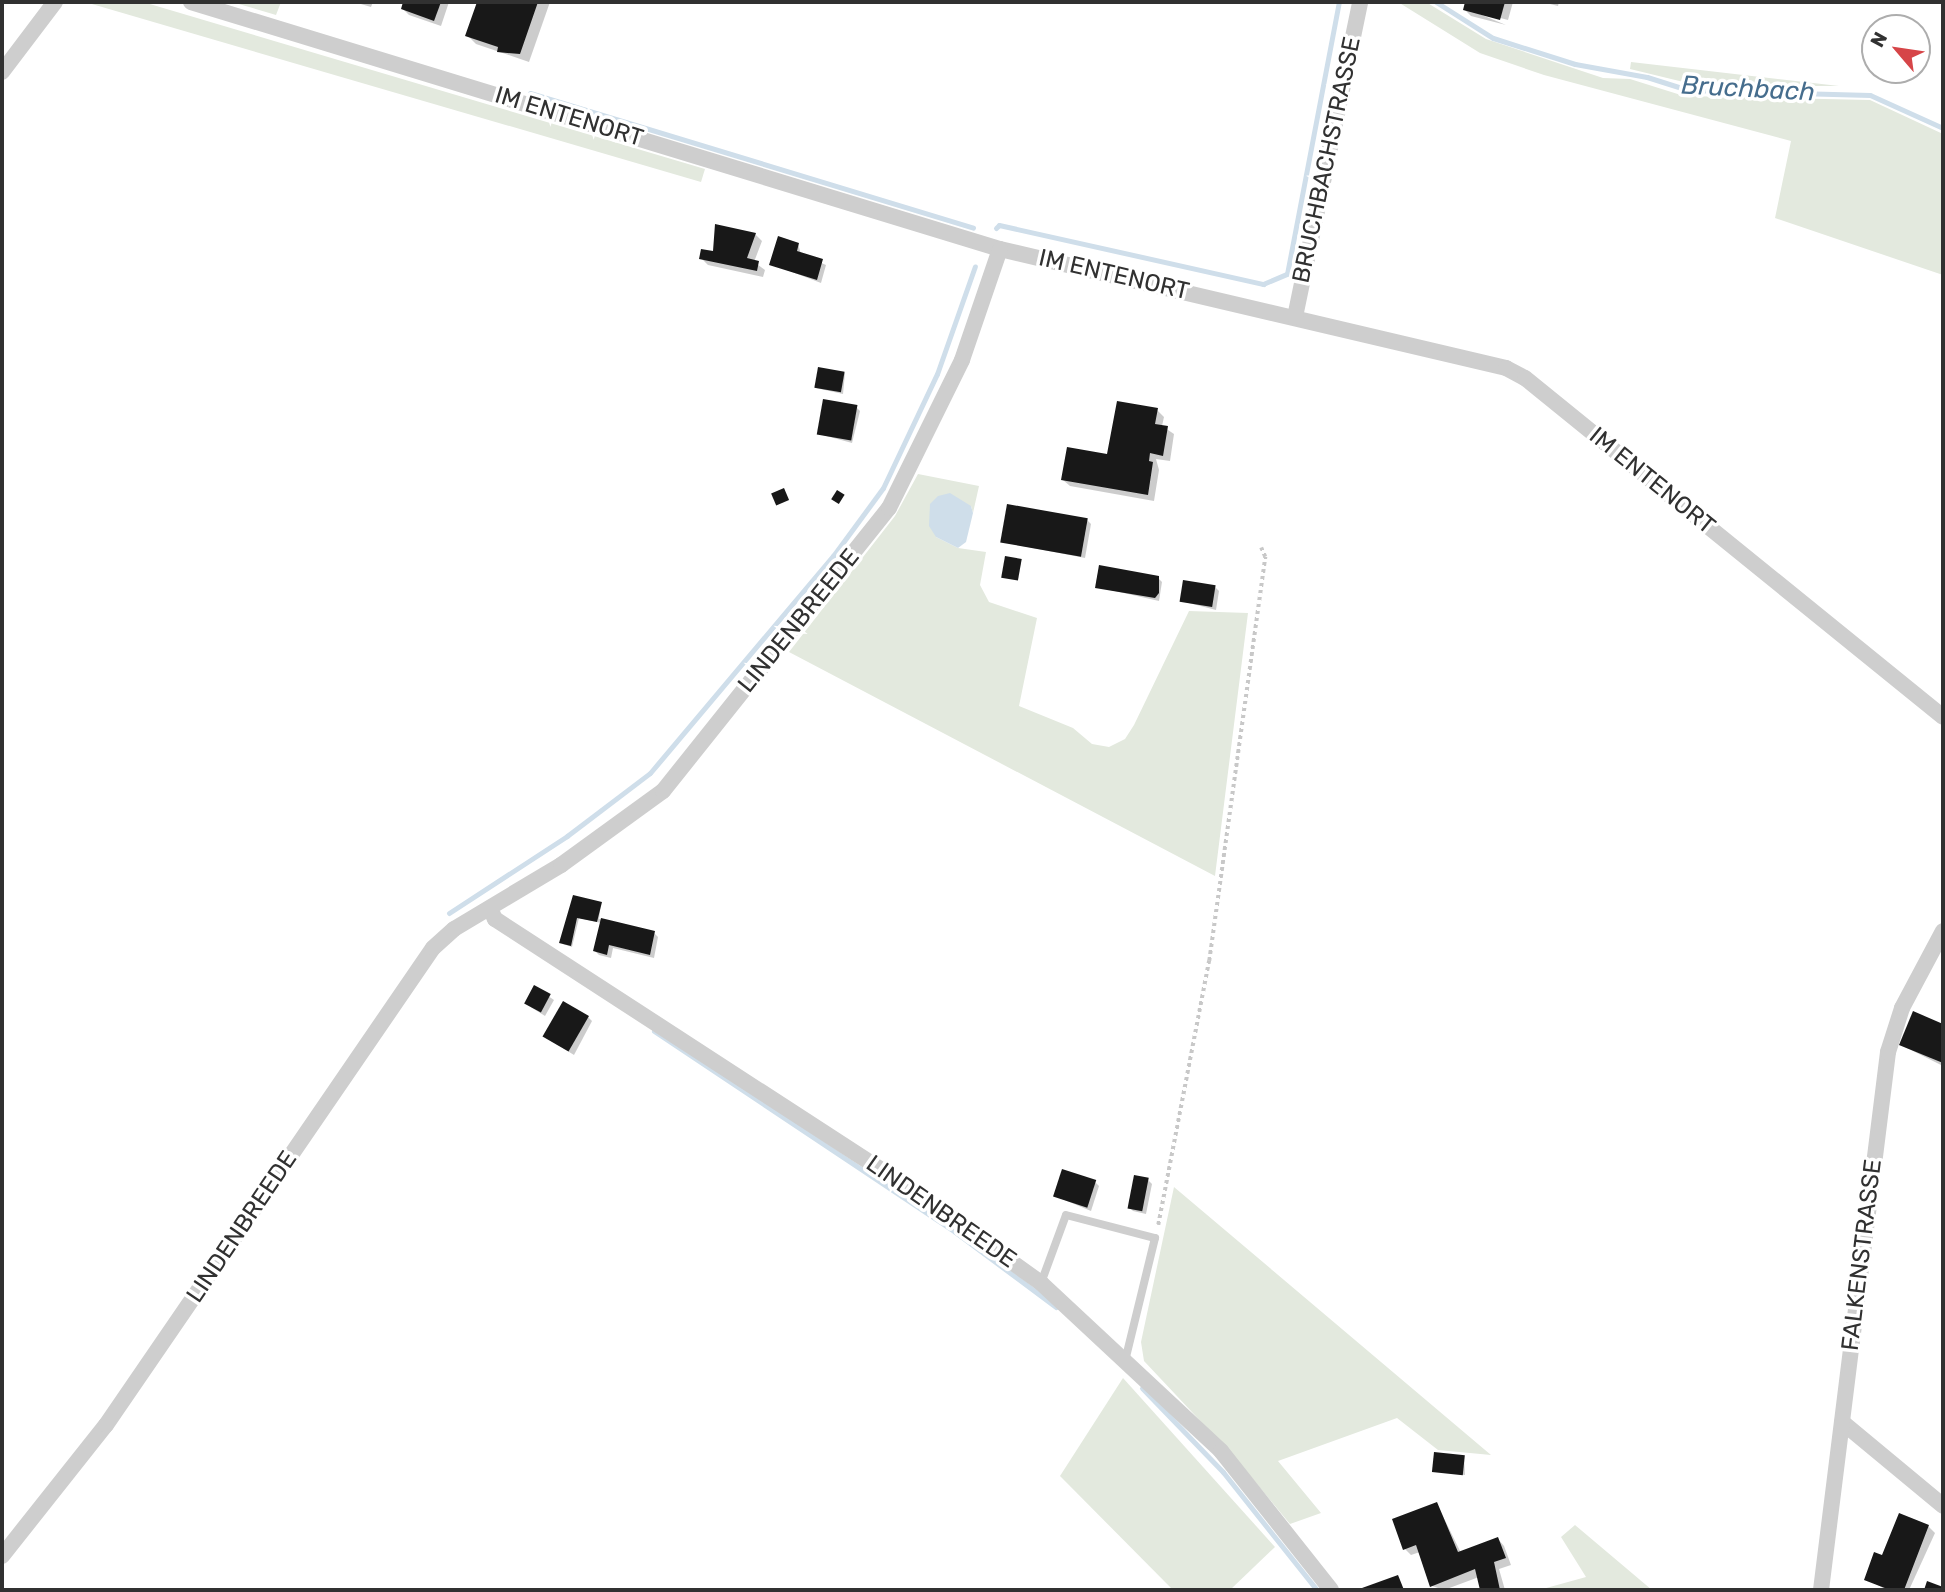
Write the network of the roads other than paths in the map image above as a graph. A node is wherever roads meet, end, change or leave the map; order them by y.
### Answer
1 (55, 2) edge
2 (191, 2) edge
3 (1360, 2) edge
4 (2, 72) edge
5 (1000, 249) junction
6 (1295, 317) junction
7 (1943, 717) edge
8 (490, 908) junction
9 (1943, 931) edge
10 (1041, 1283) junction
11 (1126, 1357) junction
12 (1842, 1422) junction
13 (1943, 1506) edge
14 (2, 1556) edge
15 (1331, 1590) edge
16 (1821, 1590) edge

1 - 4 street
2 - 5 street, IM ENTENORT
3 - 6 street, BRUCHBACHSTRASSE
5 - 6 street, IM ENTENORT
5 - 8 street, LINDENBREEDE
6 - 7 street, IM ENTENORT
8 - 10 street, LINDENBREEDE
8 - 14 street, LINDENBREEDE
9 - 12 street, FALKENSTRASSE
10 - 11 street, LINDENBREEDE
10 - 11 lane
11 - 15 street, LINDENBREEDE
12 - 13 street
12 - 16 street, FALKENSTRASSE

